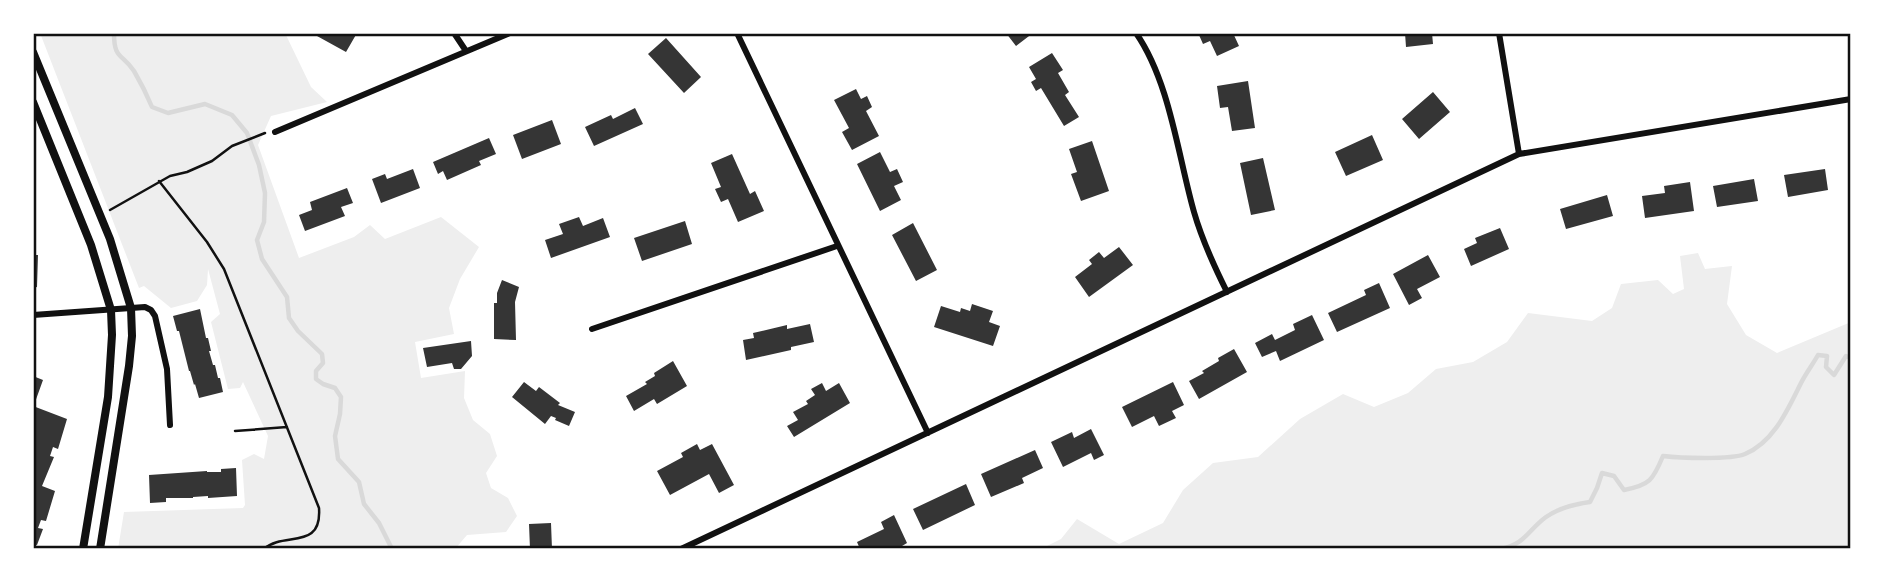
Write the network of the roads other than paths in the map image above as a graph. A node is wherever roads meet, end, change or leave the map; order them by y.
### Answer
1 (454, 33) edge
2 (510, 33) edge
3 (737, 33) edge
4 (1136, 33) edge
5 (1499, 33) edge
6 (466, 51) junction
7 (33, 52) edge
8 (1851, 99) edge
9 (33, 102) edge
10 (275, 132) dead end
11 (1519, 153) junction
12 (838, 246) junction
13 (1227, 292) junction
14 (131, 309) junction
15 (111, 310) junction
16 (33, 315) edge
17 (593, 329) dead end
18 (170, 425) dead end
19 (928, 433) junction
20 (83, 549) edge
21 (100, 549) edge
22 (681, 549) edge

1 - 6 street
2 - 6 street
3 - 12 street
4 - 13 street
5 - 11 street
6 - 10 street
7 - 14 street
8 - 11 street
9 - 15 street
11 - 13 street
12 - 17 street
12 - 19 street
13 - 19 street
14 - 15 street
14 - 18 street
14 - 21 street
15 - 16 street
15 - 20 street
19 - 22 street

